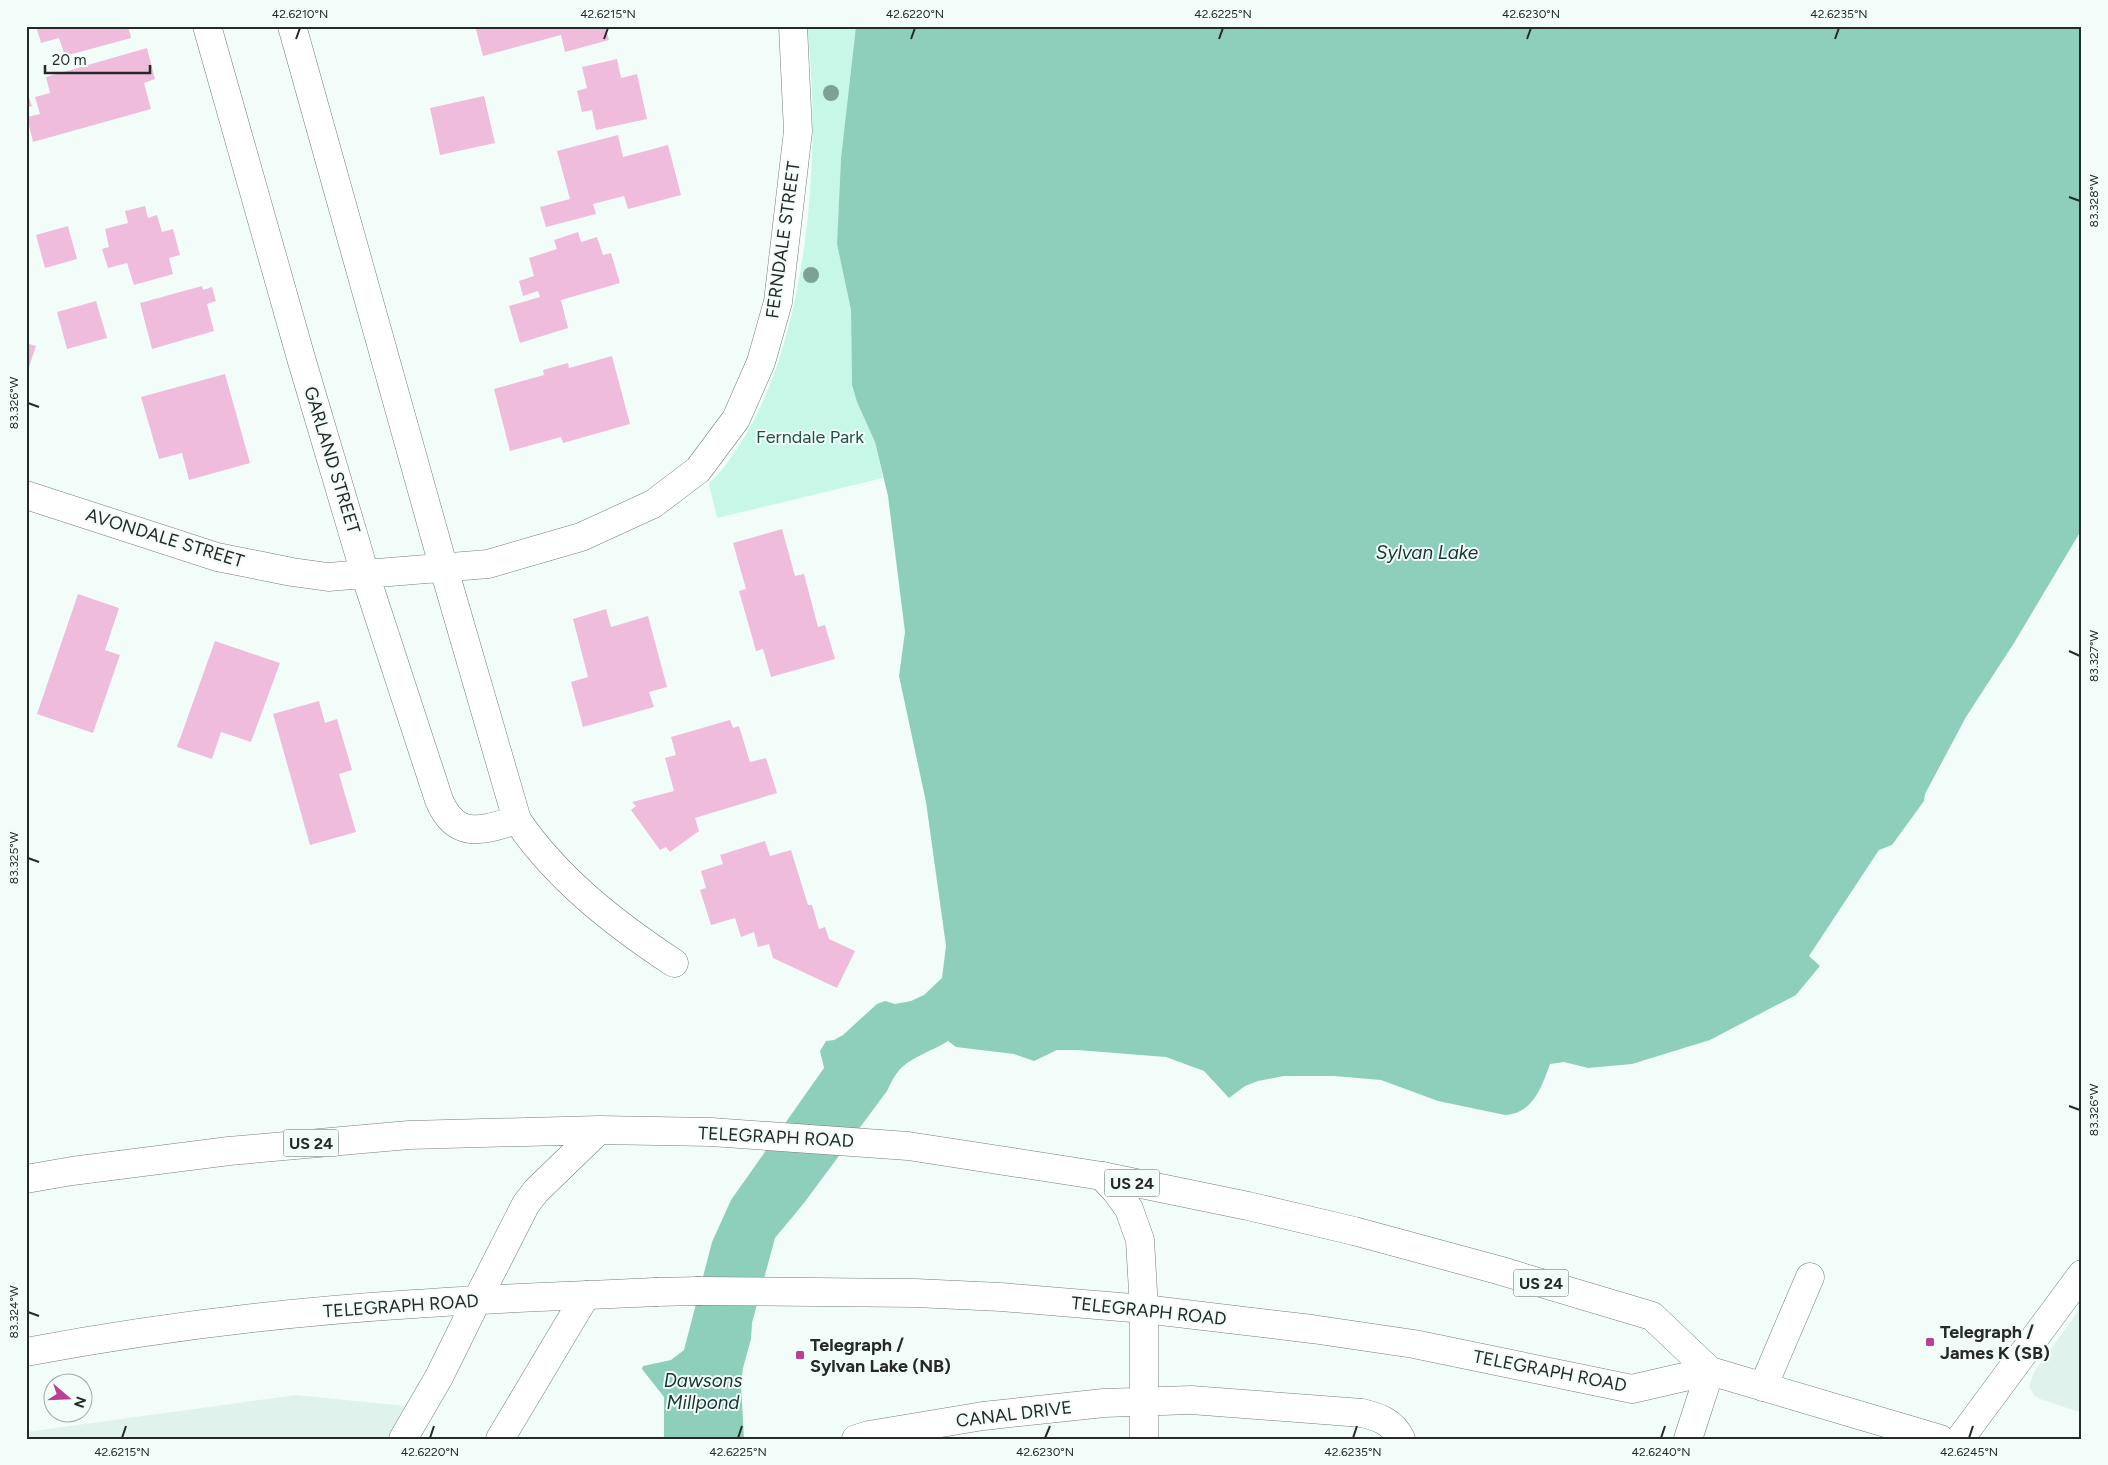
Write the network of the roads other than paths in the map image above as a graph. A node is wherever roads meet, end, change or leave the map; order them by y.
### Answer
1 (207, 26) edge
2 (292, 26) edge
3 (793, 26) edge
4 (26, 495) edge
5 (444, 569) junction
6 (366, 574) junction
7 (517, 820) junction
8 (674, 963) dead end
9 (599, 1130) junction
10 (1102, 1176) junction
11 (26, 1179) edge
12 (2082, 1274) edge
13 (1810, 1277) dead end
14 (586, 1295) junction
15 (477, 1300) junction
16 (1144, 1309) junction
17 (26, 1352) edge
18 (1710, 1372) junction
19 (1763, 1387) junction
20 (1143, 1402) junction
21 (403, 1439) edge
22 (500, 1439) edge
23 (856, 1439) edge
24 (1144, 1439) edge
25 (1400, 1439) edge
26 (1688, 1439) edge
27 (1940, 1439) edge
28 (1960, 1439) edge

1 - 6 main road, GARLAND STREET
2 - 5 main road
3 - 5 main road, FERNDALE STREET
4 - 6 main road, AVONDALE STREET
5 - 6 main road, FERNDALE STREET
5 - 7 main road
6 - 7 main road, GARLAND STREET
7 - 8 main road
9 - 10 main road, TELEGRAPH ROAD / US 24
9 - 11 main road, TELEGRAPH ROAD / US 24
9 - 15 main road
10 - 16 main road
10 - 18 main road, TELEGRAPH ROAD / US 24
12 - 28 main road
13 - 19 main road
14 - 15 main road, TELEGRAPH ROAD / US 24
14 - 16 main road, TELEGRAPH ROAD / US 24
14 - 22 main road
15 - 17 main road, TELEGRAPH ROAD / US 24
15 - 21 main road
16 - 18 main road, TELEGRAPH ROAD / US 24
16 - 20 main road
18 - 19 main road, US 24
18 - 26 main road
19 - 27 main road, US 24
20 - 23 main road, CANAL DRIVE
20 - 24 main road
20 - 25 main road, CANAL DRIVE

